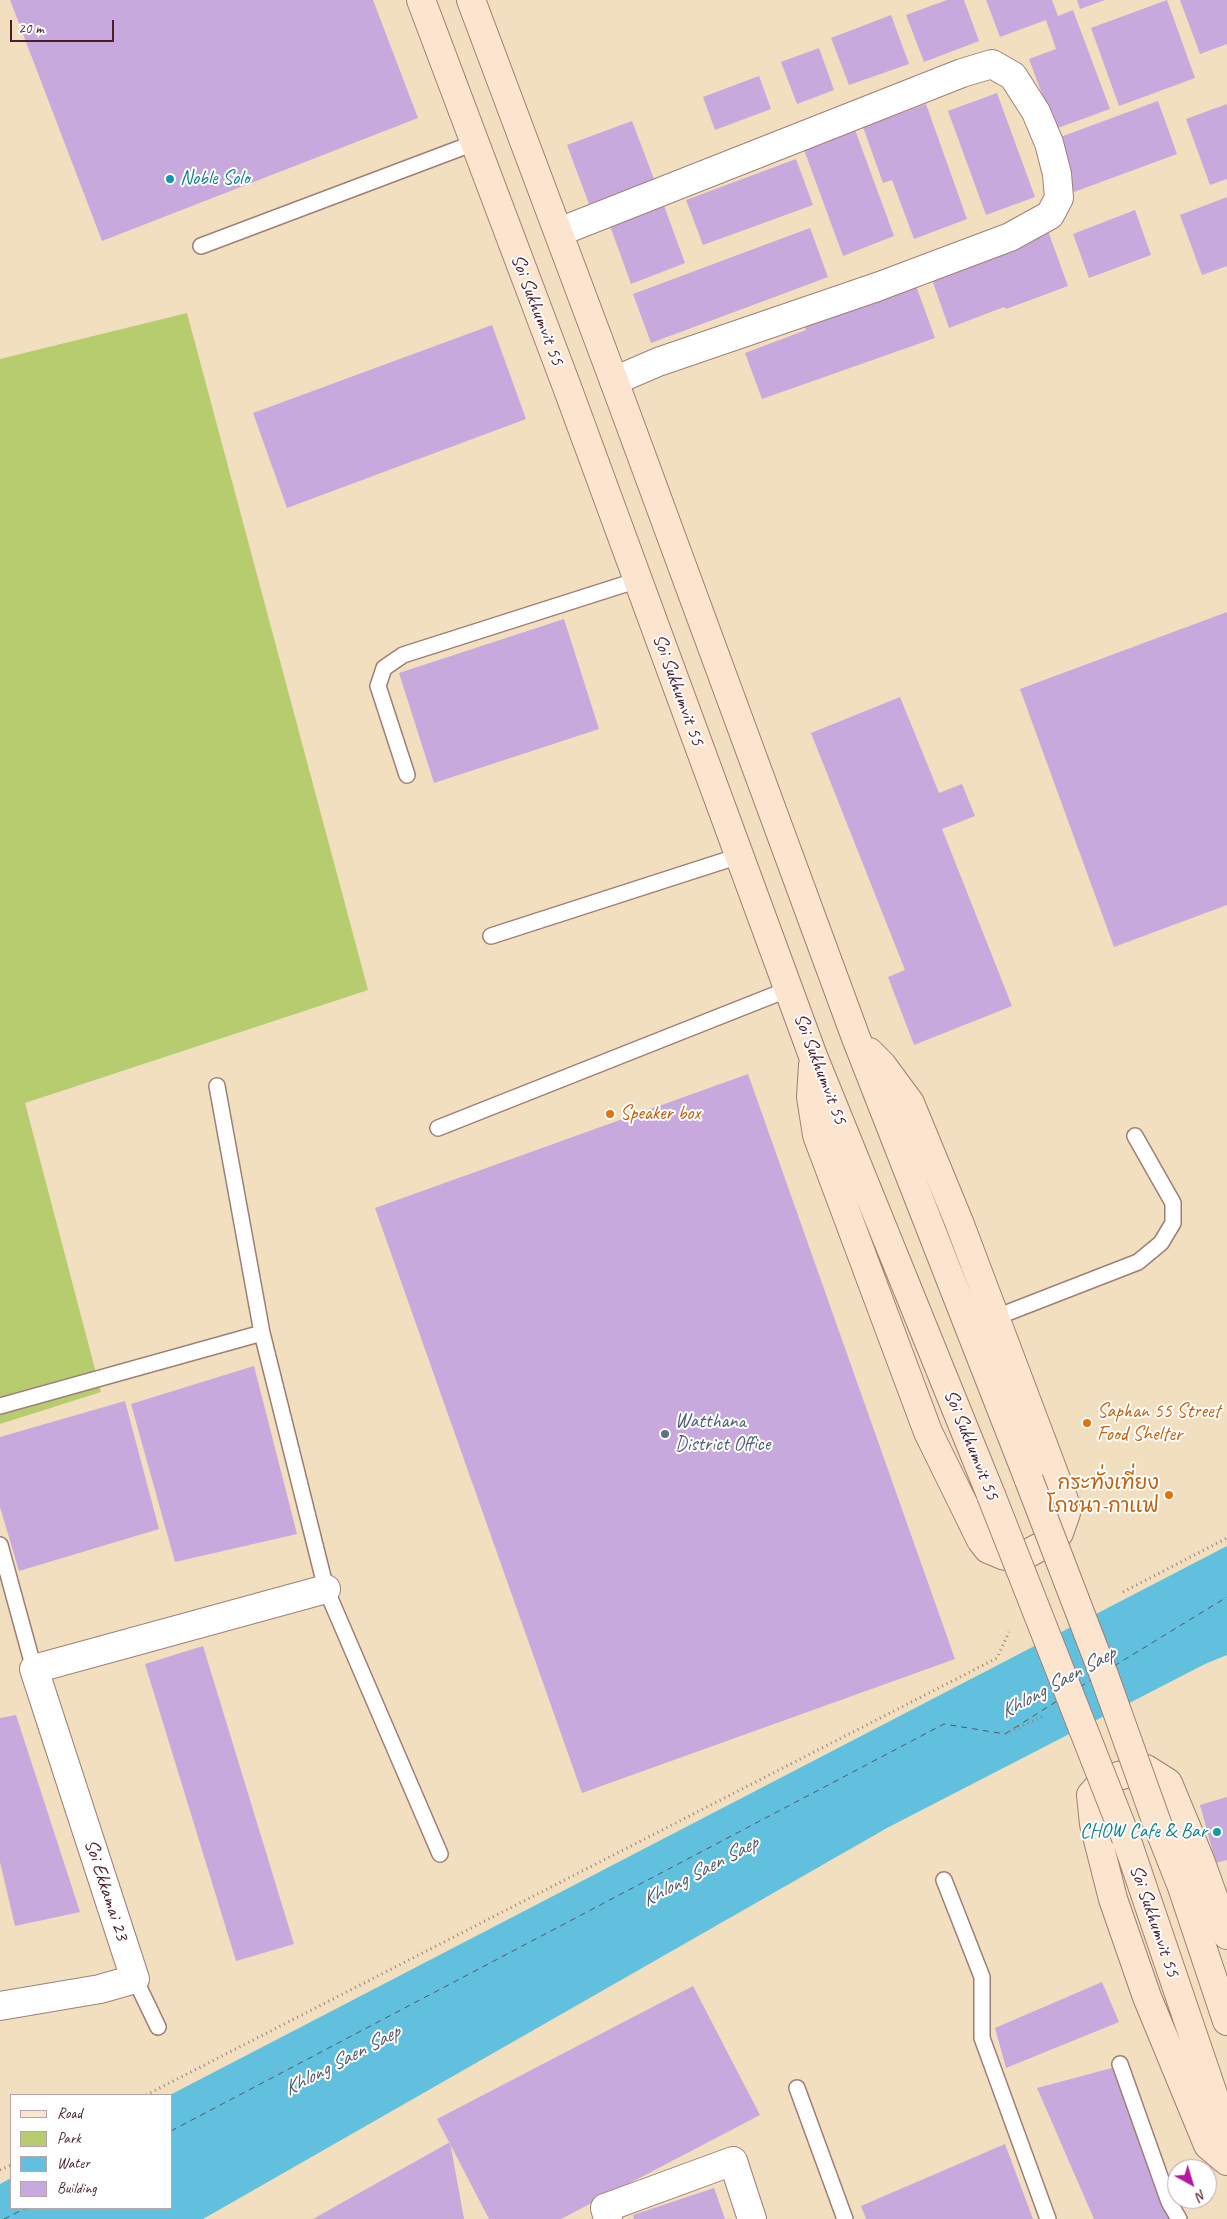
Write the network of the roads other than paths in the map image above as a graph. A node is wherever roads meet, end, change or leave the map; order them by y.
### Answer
1 (420, 0) edge
2 (471, 0) edge
3 (474, 143) junction
4 (559, 232) junction
5 (201, 246) dead end
6 (614, 381) junction
7 (638, 580) junction
8 (407, 775) dead end
9 (739, 856) junction
10 (491, 936) dead end
11 (788, 990) junction
12 (856, 1038) junction
13 (814, 1056) junction
14 (217, 1086) dead end
15 (438, 1128) dead end
16 (1135, 1136) dead end
17 (994, 1318) junction
18 (262, 1332) junction
19 (0, 1406) edge
20 (0, 1545) edge
21 (326, 1589) junction
22 (34, 1669) junction
23 (440, 1854) dead end
24 (944, 1880) dead end
25 (1219, 1888) edge
26 (1227, 1935) edge
27 (135, 1979) junction
28 (0, 2006) edge
29 (1227, 2021) edge
30 (158, 2027) dead end
31 (1120, 2064) dead end
32 (797, 2088) dead end
33 (1227, 2135) edge
34 (1227, 2161) edge
35 (608, 2219) edge
36 (752, 2219) edge
37 (845, 2219) edge
38 (1048, 2219) edge
39 (1179, 2219) edge

1 - 3 main road, Soi Sukhumvit 55
2 - 4 main road, Soi Sukhumvit 55
3 - 5 lane
3 - 7 main road, Soi Sukhumvit 55
4 - 6 main road, Soi Sukhumvit 55
4 - 6 street
6 - 12 main road, Soi Sukhumvit 55
7 - 8 lane
7 - 9 main road, Soi Sukhumvit 55
9 - 10 lane
9 - 11 main road, Soi Sukhumvit 55
11 - 13 main road, Soi Sukhumvit 55
11 - 15 lane
12 - 17 main road
12 - 29 main road, Soi Sukhumvit 55, bridge
13 - 17 main road
13 - 33 main road, Soi Sukhumvit 55, bridge
14 - 18 lane
16 - 17 lane
18 - 19 lane
18 - 21 lane
20 - 22 lane
21 - 22 street
21 - 23 lane
22 - 27 street, Soi Ekkamai 23
24 - 38 lane
25 - 26 main road
25 - 34 main road
27 - 28 street
27 - 30 lane
31 - 39 lane
32 - 37 lane
35 - 36 street

